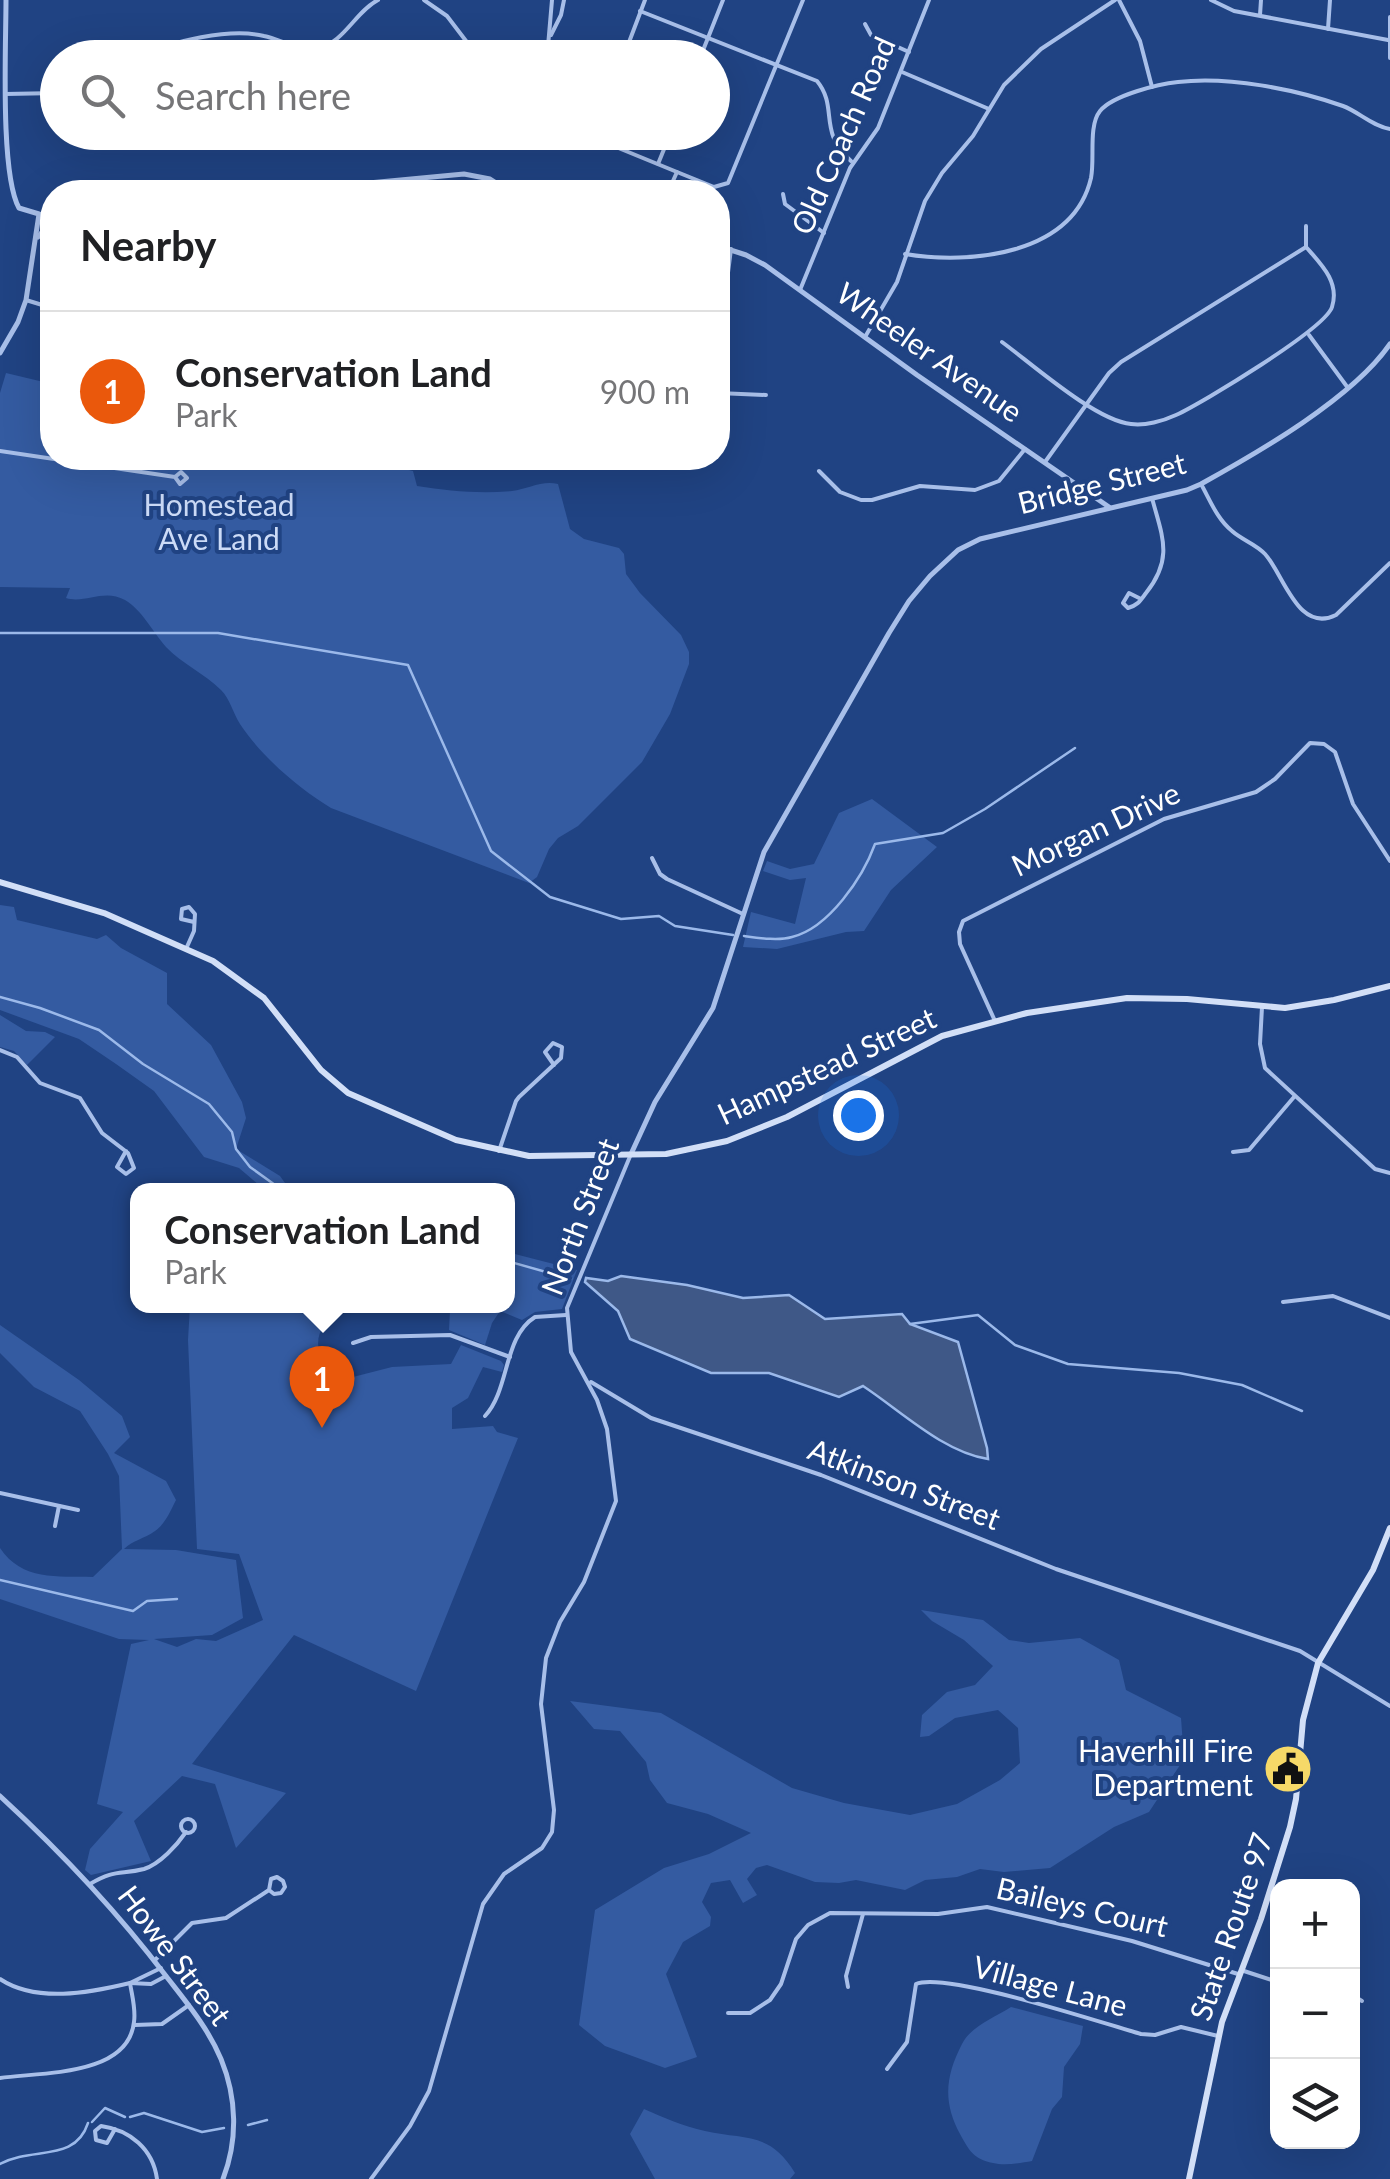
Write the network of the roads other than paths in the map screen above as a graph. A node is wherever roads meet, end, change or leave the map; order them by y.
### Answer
1 (6, 0) edge
2 (378, 0) edge
3 (424, 0) edge
4 (552, 0) edge
5 (564, 0) edge
6 (645, 0) edge
7 (723, 0) edge
8 (803, 0) edge
9 (929, 0) edge
10 (1117, 0) edge
11 (1211, 0) edge
12 (1261, 0) edge
13 (1330, 0) edge
14 (640, 11) junction
15 (1260, 16) junction
16 (1390, 17) edge
17 (866, 24) dead end
18 (1328, 29) junction
19 (551, 35) junction
20 (708, 38) junction
21 (191, 40) edge
22 (279, 40) edge
23 (334, 40) edge
24 (465, 40) edge
25 (550, 40) edge
26 (630, 40) edge
27 (713, 40) edge
28 (1388, 40) edge
29 (730, 47) edge
30 (909, 52) junction
31 (1390, 58) edge
32 (777, 65) junction
33 (901, 72) junction
34 (1152, 87) junction
35 (5, 94) junction
36 (40, 94) edge
37 (990, 109) junction
38 (1390, 129) edge
39 (623, 150) edge
40 (663, 150) edge
41 (853, 162) junction
42 (658, 164) junction
43 (676, 172) junction
44 (400, 180) edge
45 (492, 180) edge
46 (673, 180) edge
47 (696, 180) edge
48 (729, 180) edge
49 (783, 194) dead end
50 (39, 214) joint
51 (1306, 226) dead end
52 (824, 232) junction
53 (40, 234) edge
54 (36, 239) junction
55 (1306, 247) junction
56 (731, 249) joint
57 (906, 254) junction
58 (730, 255) edge
59 (800, 290) junction
60 (26, 300) junction
61 (40, 304) edge
62 (1308, 334) junction
63 (865, 337) junction
64 (1002, 342) dead end
65 (1390, 344) edge
66 (0, 352) edge
67 (1348, 388) junction
68 (730, 394) edge
69 (766, 395) dead end
70 (1087, 404) junction
71 (1025, 449) junction
72 (0, 452) edge
73 (40, 458) edge
74 (1045, 462) junction
75 (120, 470) edge
76 (819, 472) dead end
77 (174, 478) dead end
78 (1201, 484) junction
79 (1152, 498) junction
80 (1110, 507) junction
81 (1390, 563) edge
82 (918, 590) joint
83 (1142, 599) dead end
84 (652, 858) dead end
85 (1390, 862) edge
86 (0, 882) edge
87 (744, 914) junction
88 (194, 922) dead end
89 (186, 949) junction
90 (1390, 986) edge
91 (1262, 1007) junction
92 (995, 1020) junction
93 (0, 1050) edge
94 (554, 1065) dead end
95 (1294, 1097) junction
96 (126, 1151) dead end
97 (499, 1152) junction
98 (1233, 1152) dead end
99 (631, 1154) junction
100 (1390, 1173) edge
101 (1283, 1302) dead end
102 (566, 1315) junction
103 (1390, 1318) edge
104 (353, 1343) dead end
105 (510, 1357) junction
106 (587, 1379) junction
107 (484, 1416) dead end
108 (0, 1492) edge
109 (59, 1506) junction
110 (78, 1510) dead end
111 (55, 1526) dead end
112 (1390, 1528) edge
113 (1318, 1662) junction
114 (1390, 1706) edge
115 (0, 1796) edge
116 (186, 1832) dead end
117 (90, 1884) junction
118 (269, 1890) dead end
119 (863, 1914) junction
120 (155, 1960) junction
121 (160, 1968) junction
122 (1239, 1972) junction
123 (166, 1976) junction
124 (0, 1979) edge
125 (1270, 1980) edge
126 (130, 1983) junction
127 (848, 1987) dead end
128 (189, 2005) junction
129 (728, 2013) dead end
130 (134, 2025) junction
131 (1218, 2036) junction
132 (887, 2068) dead end
133 (0, 2078) edge
134 (115, 2129) dead end
135 (157, 2179) edge
136 (223, 2179) edge
137 (371, 2179) edge
138 (1189, 2179) edge

1 - 35 street
2 - 23 street
3 - 24 street
4 - 19 street
5 - 19 street
6 - 14 street
7 - 20 street
8 - 32 street
9 - 30 street, Old Coach Road
10 - 34 street
10 - 37 street
11 - 15 street
12 - 15 street
13 - 18 street
14 - 20 street
14 - 26 street
15 - 18 street
16 - 28 street
17 - 30 street
18 - 28 street
19 - 25 street
20 - 27 street
21 - 22 street
28 - 31 street
29 - 32 street
30 - 33 street, Old Coach Road
32 - 41 street
32 - 48 street
33 - 37 street
33 - 41 street, Old Coach Road
34 - 38 street
34 - 57 street
35 - 36 street
35 - 50 street
37 - 57 street
39 - 42 street
40 - 42 street
41 - 52 street, Old Coach Road
42 - 43 street
43 - 46 street
43 - 47 street
44 - 45 street
49 - 52 street
50 - 54 street
51 - 55 street
52 - 59 street, Old Coach Road
53 - 54 street
54 - 60 street
55 - 62 street
55 - 70 street
56 - 58 street
56 - 59 street, Wheeler Avenue
57 - 63 street
59 - 63 street, Wheeler Avenue
60 - 61 street
60 - 66 street
62 - 67 street
62 - 70 street
63 - 71 street, Wheeler Avenue
64 - 70 street
65 - 67 street, Bridge Street
67 - 78 street, Bridge Street
68 - 69 street
70 - 74 street
71 - 74 street, Wheeler Avenue
71 - 76 street
72 - 73 street
74 - 80 street, Wheeler Avenue
75 - 77 street
78 - 79 street, Bridge Street
78 - 81 street
79 - 80 street, Bridge Street
79 - 83 street
80 - 82 street, Bridge Street
82 - 87 street, North Street
84 - 87 street
85 - 92 street, Morgan Drive
86 - 89 main road, Hampstead Street
87 - 99 street, North Street
88 - 89 street
89 - 97 main road, Hampstead Street
90 - 91 main road, Hampstead Street
91 - 92 main road, Hampstead Street
91 - 95 street
92 - 99 main road, Hampstead Street
93 - 96 street
94 - 97 street
95 - 98 street
95 - 100 street
97 - 99 main road, Hampstead Street
99 - 102 street, North Street
101 - 103 street
102 - 105 street
102 - 106 street, North Street
104 - 105 street
105 - 107 street
106 - 113 street, Atkinson Street
106 - 137 street, North Street
108 - 109 street
109 - 110 street
109 - 111 street
112 - 113 main road, State Route 97
113 - 114 street, Atkinson Street
113 - 122 main road, State Route 97
115 - 117 street, Howe Street
116 - 117 street
117 - 120 street, Howe Street
118 - 120 street
119 - 122 street, Baileys Court
119 - 127 street
119 - 129 street, Baileys Court
120 - 121 street, Howe Street
121 - 123 street, Howe Street
121 - 126 street
122 - 125 street, Baileys Court
122 - 131 main road, State Route 97
123 - 126 street
123 - 128 street, Howe Street
124 - 126 street
126 - 130 street
128 - 130 street
128 - 136 street, Howe Street
130 - 133 street
131 - 132 street, Village Lane
131 - 138 main road, State Route 97
134 - 135 street

